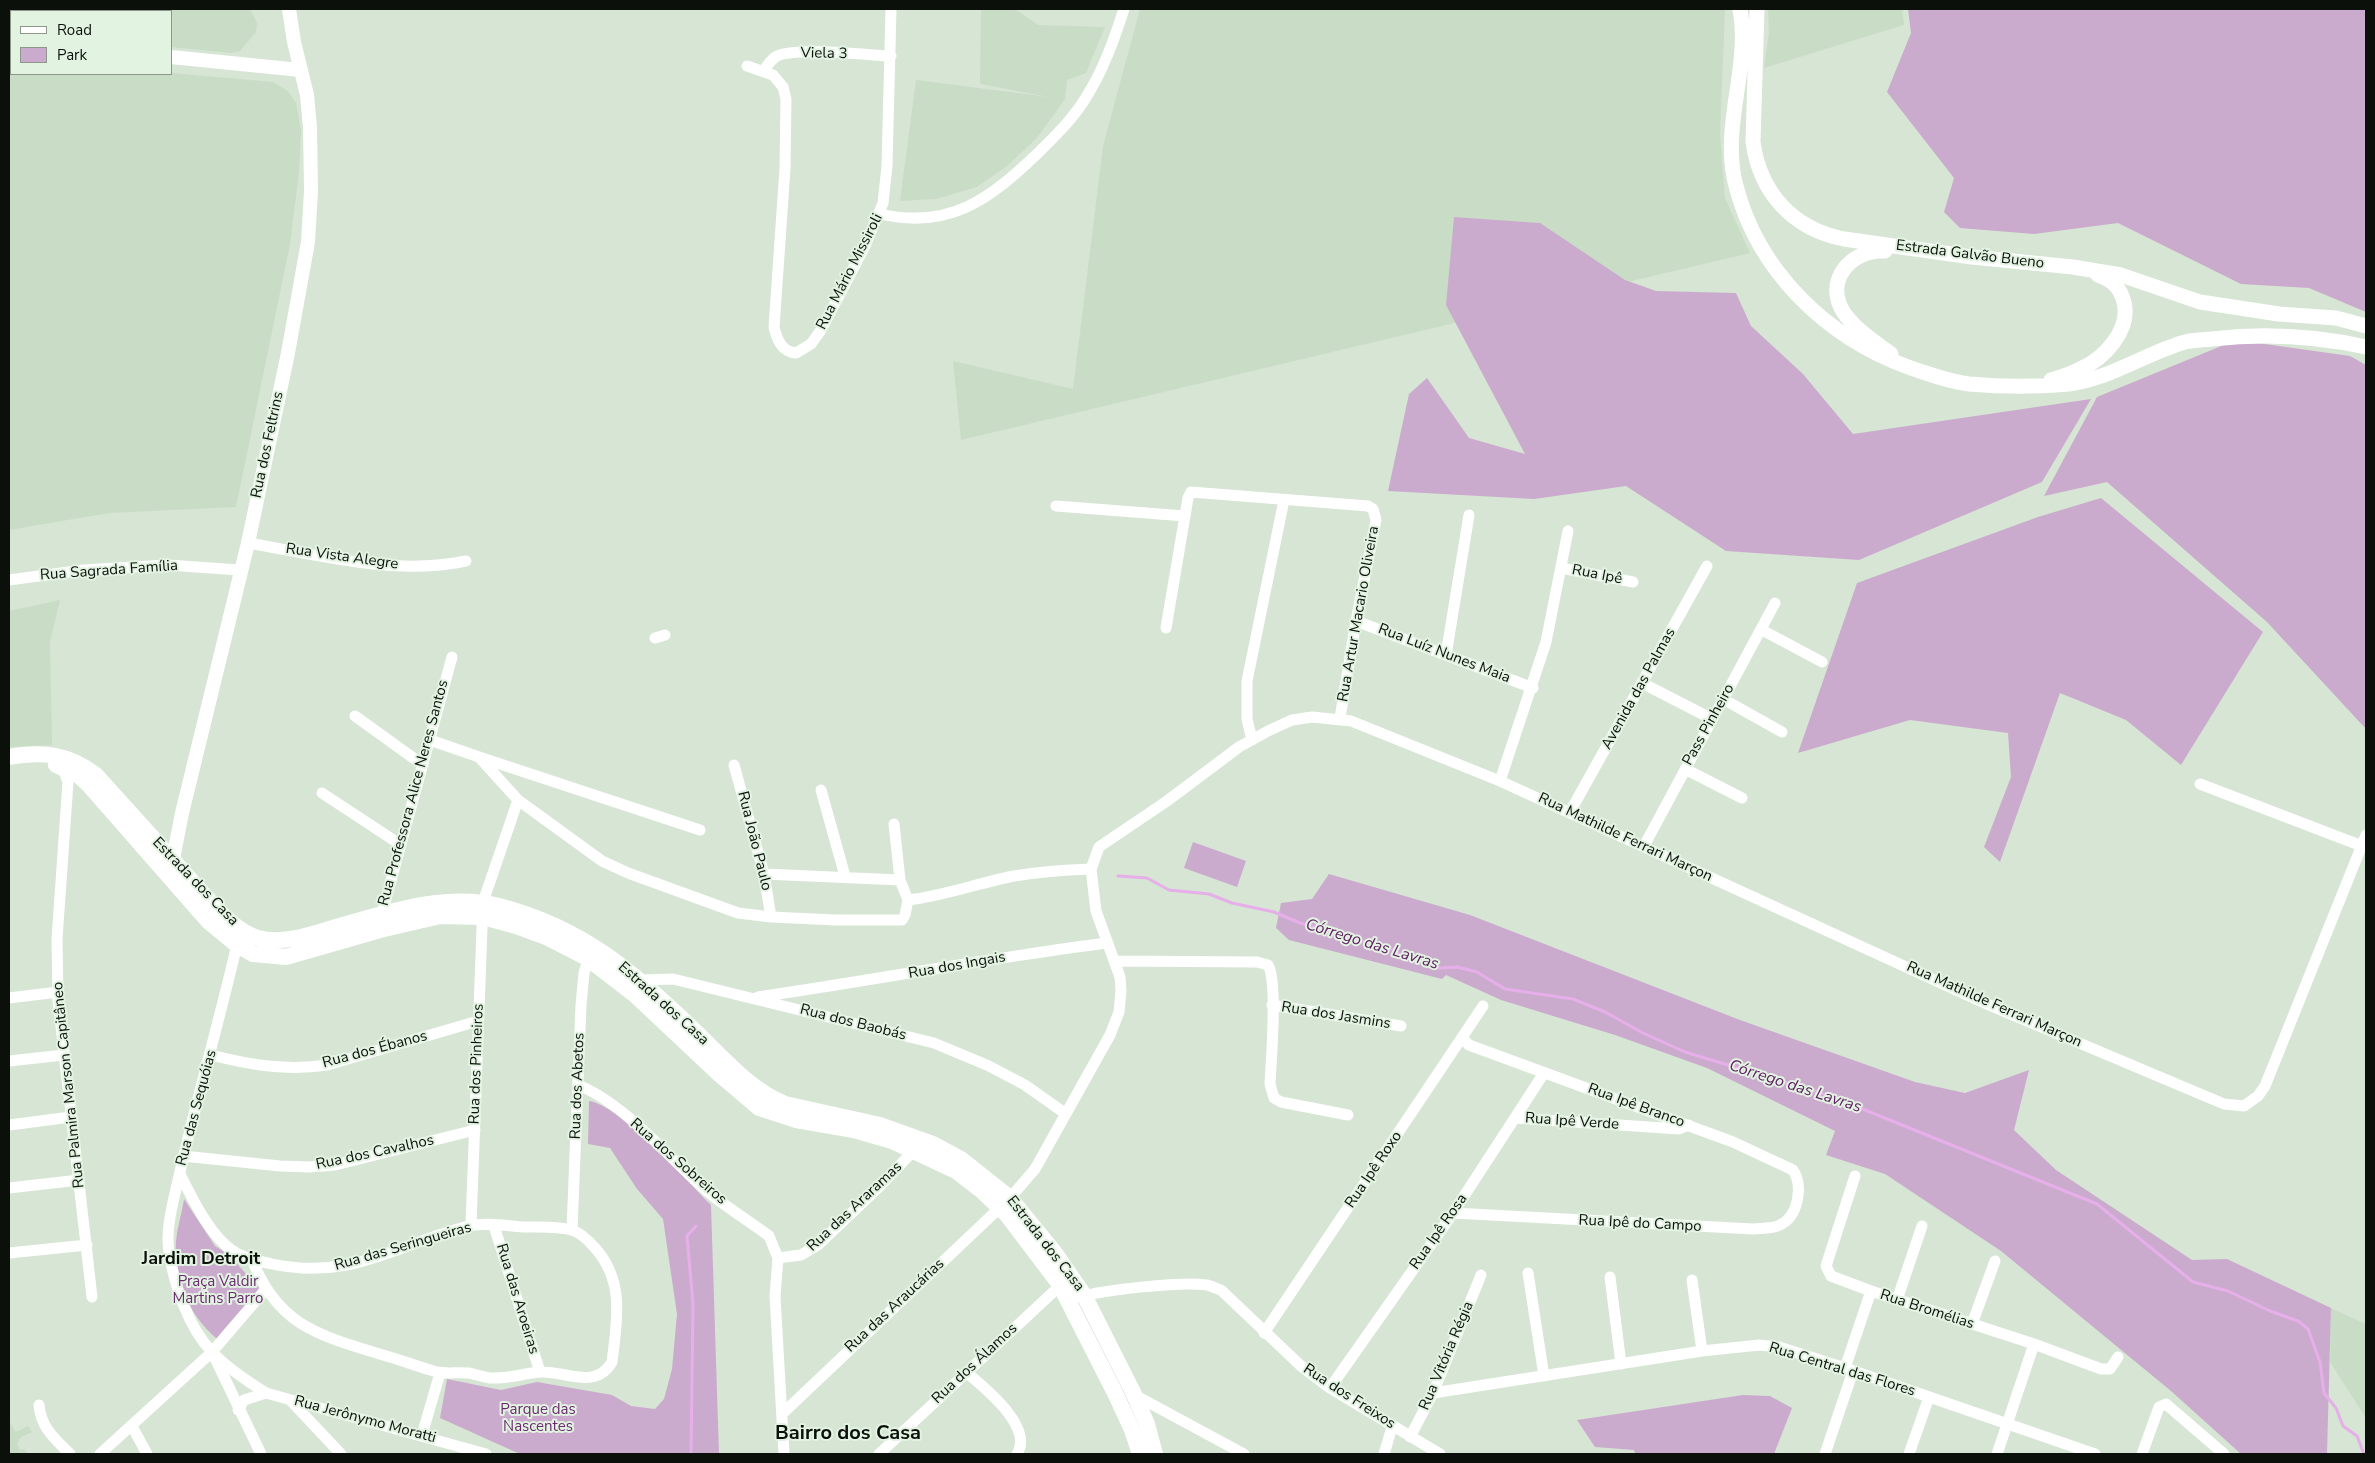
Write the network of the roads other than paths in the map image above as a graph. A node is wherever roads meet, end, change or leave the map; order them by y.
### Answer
1 (289, 9) edge
2 (891, 9) edge
3 (1124, 9) edge
4 (1740, 9) edge
5 (1746, 9) edge
6 (1757, 9) edge
7 (891, 56) junction
8 (172, 57) edge
9 (1756, 59) junction
10 (747, 66) dead end
11 (300, 70) junction
12 (764, 70) junction
13 (880, 214) junction
14 (1972, 257) junction
15 (2073, 267) junction
16 (2366, 326) edge
17 (2366, 347) edge
18 (1909, 367) junction
19 (2035, 386) junction
20 (1284, 500) junction
21 (1056, 506) dead end
22 (1469, 515) dead end
23 (1184, 516) junction
24 (1568, 531) dead end
25 (248, 543) junction
26 (466, 561) dead end
27 (1707, 566) dead end
28 (1560, 568) junction
29 (239, 570) junction
30 (9, 580) edge
31 (1633, 582) dead end
32 (1774, 603) dead end
33 (1356, 621) junction
34 (1166, 628) dead end
35 (1762, 630) junction
36 (1446, 655) junction
37 (452, 657) dead end
38 (1822, 662) dead end
39 (1642, 683) junction
40 (1533, 688) junction
41 (1723, 699) junction
42 (355, 716) dead end
43 (1340, 718) junction
44 (1712, 719) junction
45 (1782, 732) dead end
46 (430, 740) junction
47 (1252, 740) junction
48 (9, 757) edge
49 (479, 757) junction
50 (9, 764) edge
51 (423, 764) junction
52 (734, 764) dead end
53 (1685, 769) junction
54 (73, 779) junction
55 (1500, 781) junction
56 (2200, 784) dead end
57 (820, 790) dead end
58 (322, 793) dead end
59 (1742, 798) dead end
60 (518, 800) junction
61 (1570, 812) junction
62 (894, 824) dead end
63 (700, 830) dead end
64 (2366, 835) edge
65 (401, 844) junction
66 (1644, 846) junction
67 (2362, 846) junction
68 (173, 859) junction
69 (1091, 869) junction
70 (164, 874) junction
71 (764, 874) junction
72 (845, 876) junction
73 (900, 880) junction
74 (908, 900) junction
75 (483, 910) junction
76 (771, 917) junction
77 (380, 922) junction
78 (239, 938) junction
79 (1106, 943) junction
80 (590, 952) junction
81 (1115, 961) junction
82 (634, 985) junction
83 (808, 990) junction
84 (58, 992) junction
85 (9, 998) edge
86 (754, 998) junction
87 (1272, 1005) junction
88 (1483, 1006) dead end
89 (807, 1011) junction
90 (478, 1021) junction
91 (1401, 1026) dead end
92 (1463, 1039) junction
93 (64, 1055) junction
94 (211, 1055) junction
95 (9, 1061) edge
96 (1544, 1073) junction
97 (578, 1085) junction
98 (1066, 1114) junction
99 (1348, 1115) dead end
100 (71, 1117) junction
101 (1515, 1118) junction
102 (9, 1125) edge
103 (1689, 1125) junction
104 (475, 1130) junction
105 (919, 1145) junction
106 (183, 1156) junction
107 (180, 1174) junction
108 (1855, 1176) dead end
109 (79, 1180) junction
110 (1799, 1184) joint
111 (9, 1188) edge
112 (1005, 1203) junction
113 (1453, 1214) junction
114 (470, 1225) junction
115 (494, 1226) junction
116 (1922, 1226) dead end
117 (572, 1230) junction
118 (87, 1245) junction
119 (13, 1252) edge
120 (778, 1258) junction
121 (252, 1259) junction
122 (9, 1260) edge
123 (1995, 1261) dead end
124 (1528, 1274) dead end
125 (1481, 1275) dead end
126 (1610, 1277) dead end
127 (1692, 1280) dead end
128 (1066, 1281) junction
129 (266, 1289) junction
130 (1871, 1292) junction
131 (1084, 1296) junction
132 (92, 1297) dead end
133 (1068, 1300) junction
134 (1897, 1300) junction
135 (1972, 1324) junction
136 (1264, 1333) junction
137 (2034, 1344) junction
138 (1702, 1351) junction
139 (212, 1352) junction
140 (2118, 1357) dead end
141 (1621, 1364) junction
142 (1849, 1369) junction
143 (440, 1372) junction
144 (540, 1372) junction
145 (966, 1372) junction
146 (1544, 1376) junction
147 (1330, 1388) junction
148 (1133, 1392) junction
149 (1433, 1392) junction
150 (266, 1393) junction
151 (1115, 1393) junction
152 (1929, 1397) junction
153 (291, 1401) junction
154 (39, 1405) dead end
155 (241, 1405) junction
156 (782, 1414) junction
157 (2008, 1424) junction
158 (132, 1426) junction
159 (1392, 1427) junction
160 (422, 1435) junction
161 (1410, 1437) junction
162 (70, 1454) edge
163 (100, 1454) edge
164 (147, 1454) edge
165 (261, 1454) edge
166 (341, 1454) edge
167 (486, 1454) edge
168 (784, 1454) edge
169 (879, 1454) edge
170 (1017, 1454) edge
171 (1140, 1454) edge
172 (1155, 1454) edge
173 (1244, 1454) edge
174 (1384, 1454) edge
175 (1440, 1454) edge
176 (1825, 1454) edge
177 (1909, 1454) edge
178 (1997, 1454) edge
179 (2095, 1454) edge
180 (2142, 1454) edge
181 (2224, 1454) edge

1 - 11 street, Rua dos Feltrins
2 - 7 street, Rua Mário Missiroli
3 - 13 street
4 - 18 main road
5 - 9 main road
6 - 9 main road, Estrada Galvão Bueno
7 - 12 street, Viela 3
7 - 13 street, Rua Mário Missiroli
8 - 11 street
9 - 14 main road, Estrada Galvão Bueno
10 - 12 street, Rua Mário Missiroli
11 - 25 street, Rua dos Feltrins
12 - 13 street, Rua Mário Missiroli
14 - 15 main road, Estrada Galvão Bueno
14 - 18 main road
15 - 16 main road, Estrada Galvão Bueno
15 - 19 main road
17 - 19 main road
18 - 19 main road
20 - 23 street
20 - 33 street, Rua Artur Macario Oliveira
20 - 47 street
21 - 23 street
22 - 36 street
23 - 34 street
24 - 28 street
25 - 26 street, Rua Vista Alegre
25 - 29 street, Rua dos Feltrins
27 - 39 street, Avenida das Palmas
28 - 31 street, Rua Ipê
28 - 40 street
29 - 30 street, Rua Sagrada Família
29 - 68 street, Rua dos Feltrins
32 - 35 street, Pass Pinheiro
33 - 36 street, Rua Luíz Nunes Maia
33 - 43 street, Rua Artur Macario Oliveira
35 - 38 street
35 - 41 street, Pass Pinheiro
36 - 40 street, Rua Luíz Nunes Maia
37 - 46 street, Rua Professora Alice Neres Santos
39 - 44 street
39 - 61 street, Avenida das Palmas
40 - 55 street
41 - 44 street, Pass Pinheiro
41 - 45 street
42 - 51 street
43 - 47 street, Rua Mathilde Ferrari Marçon
43 - 55 street, Rua Mathilde Ferrari Marçon
44 - 53 street, Pass Pinheiro
46 - 49 street
46 - 51 street, Rua Professora Alice Neres Santos
47 - 69 street, Rua Mathilde Ferrari Marçon
48 - 68 main road, Estrada dos Casa
49 - 60 street
49 - 63 street
50 - 54 main road, Estrada dos Casa
51 - 65 street, Rua Professora Alice Neres Santos
52 - 71 street, Rua João Paulo
53 - 59 street
53 - 66 street, Pass Pinheiro
54 - 70 main road, Estrada dos Casa
54 - 84 street, Rua Palmira Marson Capitâneo
55 - 61 street, Rua Mathilde Ferrari Marçon
56 - 67 street
57 - 72 street
58 - 65 street
60 - 75 street, Rua dos Pinheiros
60 - 76 street
61 - 66 street, Rua Mathilde Ferrari Marçon
62 - 73 street
64 - 67 street, Rua Mathilde Ferrari Marçon
65 - 77 street, Rua Professora Alice Neres Santos
66 - 67 street, Rua Mathilde Ferrari Marçon
68 - 70 street, Rua dos Feltrins
68 - 78 main road, Estrada dos Casa
69 - 74 street
69 - 79 street, Rua Mathilde Ferrari Marçon
70 - 78 main road, Estrada dos Casa
71 - 72 street
71 - 76 street, Rua João Paulo
72 - 73 street
73 - 74 street
74 - 76 street
75 - 77 main road, Estrada dos Casa
75 - 80 main road, Estrada dos Casa
75 - 90 street, Rua dos Pinheiros
77 - 78 main road, Estrada dos Casa
78 - 94 street, Rua das Sequóias
79 - 81 street, Rua Mathilde Ferrari Marçon
79 - 83 street, Rua dos Ingais
80 - 82 main road, Estrada dos Casa
80 - 97 street, Rua dos Abetos
81 - 87 street
81 - 98 street, Rua Mathilde Ferrari Marçon
82 - 86 street, Rua dos Baobás
82 - 105 main road, Estrada dos Casa
83 - 86 street, Rua dos Ingais
83 - 89 street
84 - 85 street
84 - 93 street, Rua Palmira Marson Capitâneo
86 - 89 street, Rua dos Baobás
87 - 91 street, Rua dos Jasmins
87 - 99 street
88 - 92 street, Rua Ipê Roxo
89 - 98 street, Rua dos Baobás
90 - 94 street, Rua dos Ébanos
90 - 104 street, Rua dos Pinheiros
92 - 96 street, Rua Ipê Branco
92 - 136 street, Rua Ipê Roxo
93 - 95 street
93 - 100 street, Rua Palmira Marson Capitâneo
94 - 106 street, Rua das Sequóias
96 - 101 street, Rua Ipê Rosa
96 - 103 street, Rua Ipê Branco
97 - 117 street, Rua dos Abetos
97 - 120 street, Rua dos Sobreiros
98 - 112 street, Rua Mathilde Ferrari Marçon
100 - 102 street
100 - 109 street, Rua Palmira Marson Capitâneo
101 - 103 street, Rua Ipê Verde
101 - 113 street, Rua Ipê Rosa
103 - 110 street, Rua Ipê Branco
104 - 106 street, Rua dos Cavalhos
104 - 114 street, Rua dos Pinheiros
105 - 112 main road, Estrada dos Casa
105 - 120 street, Rua das Araramas
106 - 107 street, Rua das Sequóias
107 - 121 street, Rua das Sequóias
107 - 139 street
108 - 130 street, Rua Bromélias
109 - 111 street
109 - 118 street, Rua Palmira Marson Capitâneo
110 - 113 street, Rua Ipê do Campo
112 - 128 main road, Estrada dos Casa
112 - 156 street, Rua das Araucárias
113 - 147 street, Rua Ipê Rosa
114 - 115 street, Rua das Seringueiras
114 - 121 street, Rua das Seringueiras
115 - 117 street, Rua das Seringueiras
115 - 144 street, Rua das Aroeiras
116 - 134 street
117 - 144 street
118 - 119 street
118 - 132 street, Rua Palmira Marson Capitâneo
119 - 122 street
120 - 156 street, Rua dos Sobreiros
121 - 129 street
123 - 135 street
124 - 146 street
125 - 149 street, Rua Vitória Régia
126 - 141 street
127 - 138 street
128 - 131 main road, Estrada dos Casa
128 - 133 main road, Estrada dos Casa
128 - 145 street, Rua dos Álamos
129 - 139 street
129 - 143 street
130 - 134 street, Rua Bromélias
130 - 142 street
131 - 133 street
131 - 136 street, Rua dos Freixos
131 - 148 main road, Estrada dos Casa
133 - 151 main road, Estrada dos Casa
134 - 135 street, Rua Bromélias
135 - 137 street, Rua Bromélias
136 - 147 street, Rua dos Freixos
137 - 140 street, Rua Bromélias
137 - 157 street
138 - 141 street, Rua Central das Flores
138 - 142 street, Rua Central das Flores
139 - 150 street, Rua Jerônymo Moratti
139 - 155 street
139 - 158 street
141 - 146 street, Rua Central das Flores
142 - 152 street, Rua Central das Flores
142 - 176 street
143 - 144 street
143 - 160 street
145 - 169 street, Rua dos Álamos
145 - 170 street
146 - 149 street, Rua Central das Flores
147 - 159 street, Rua dos Freixos
148 - 151 street
148 - 172 main road, Estrada dos Casa
148 - 173 street
149 - 161 street, Rua Vitória Régia
150 - 153 street, Rua Jerônymo Moratti
150 - 155 street
151 - 171 main road, Estrada dos Casa
152 - 157 street, Rua Central das Flores
152 - 177 street
153 - 160 street, Rua Jerônymo Moratti
153 - 166 street
154 - 162 street
155 - 165 street
156 - 168 street, Rua dos Sobreiros
157 - 178 street
157 - 179 street, Rua Central das Flores
158 - 163 street
158 - 164 street
159 - 161 street, Rua dos Freixos
159 - 174 street
160 - 167 street, Rua Jerônymo Moratti
161 - 175 street, Rua dos Freixos
180 - 181 street

